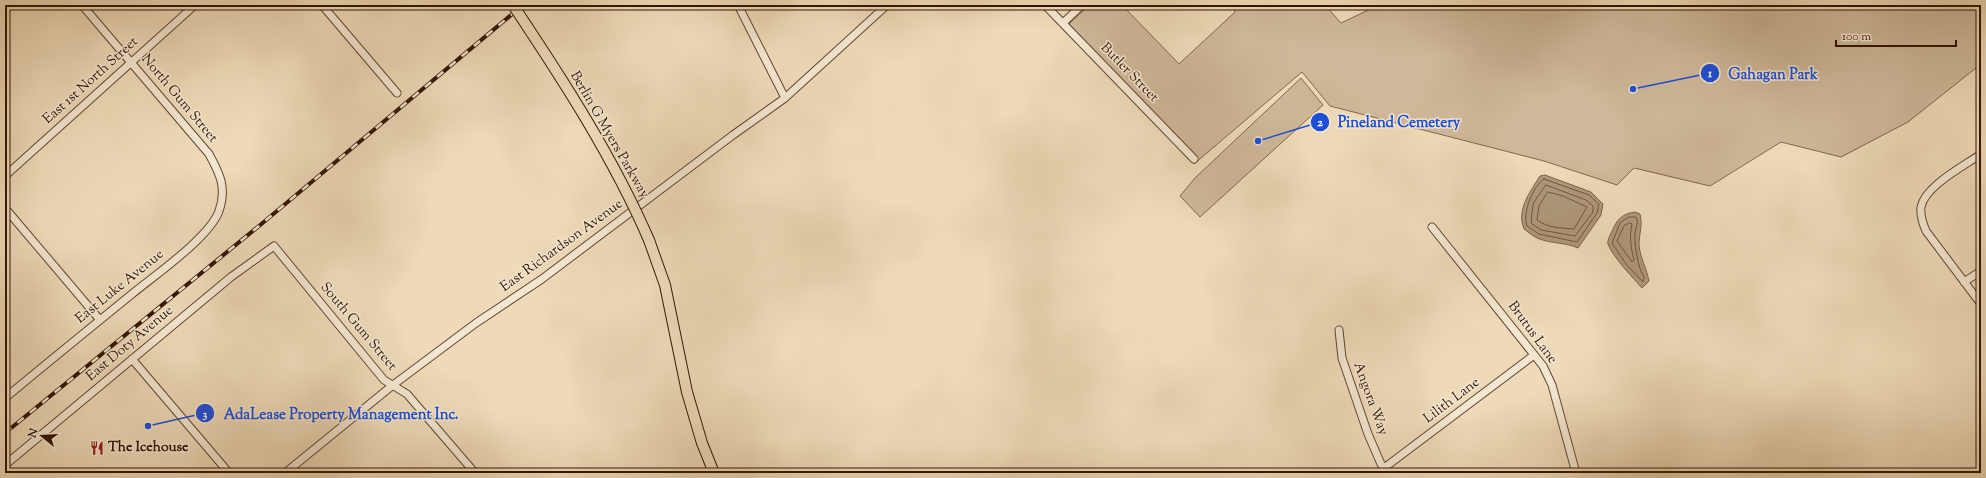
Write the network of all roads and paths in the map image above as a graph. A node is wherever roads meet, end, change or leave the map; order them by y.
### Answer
1 (82, 5) edge
2 (194, 5) edge
3 (322, 5) edge
4 (513, 5) edge
5 (738, 5) edge
6 (887, 5) edge
7 (1045, 5) edge
8 (1082, 5) edge
9 (1063, 23) junction
10 (131, 62) junction
11 (397, 93) dead end
12 (785, 98) junction
13 (1981, 154) edge
14 (1194, 159) dead end
15 (5, 176) edge
16 (221, 177) joint
17 (5, 208) edge
18 (1432, 227) dead end
19 (274, 246) joint
20 (1981, 271) edge
21 (1964, 282) junction
22 (1981, 304) edge
23 (100, 320) junction
24 (1339, 330) dead end
25 (1534, 354) junction
26 (132, 359) junction
27 (393, 385) junction
28 (5, 398) edge
29 (5, 465) edge
30 (1386, 470) edge
31 (229, 473) edge
32 (285, 473) edge
33 (475, 473) edge
34 (714, 473) edge
35 (1576, 473) edge

1 - 10 street, North Gum Street
2 - 10 street, East 1st North Street
3 - 11 street
4 - 34 main road, Berlin G Myers Parkway, bridge
5 - 12 street
6 - 12 street, East Richardson Avenue
7 - 9 street, Butler Street
8 - 9 street
9 - 14 street, Butler Street
10 - 15 street, East 1st North Street
10 - 16 street, North Gum Street
12 - 27 street, East Richardson Avenue
13 - 21 street
16 - 23 street, East Luke Avenue
17 - 23 street
18 - 25 street, Brutus Lane
19 - 26 street, East Doty Avenue
19 - 27 street, South Gum Street
20 - 21 street
21 - 22 street
23 - 28 street, East Luke Avenue
24 - 30 street, Angora Way
25 - 30 street, Lilith Lane
25 - 35 street, Brutus Lane
26 - 29 street, East Doty Avenue
26 - 31 street
27 - 32 street, East Richardson Avenue
27 - 33 street, South Gum Street

